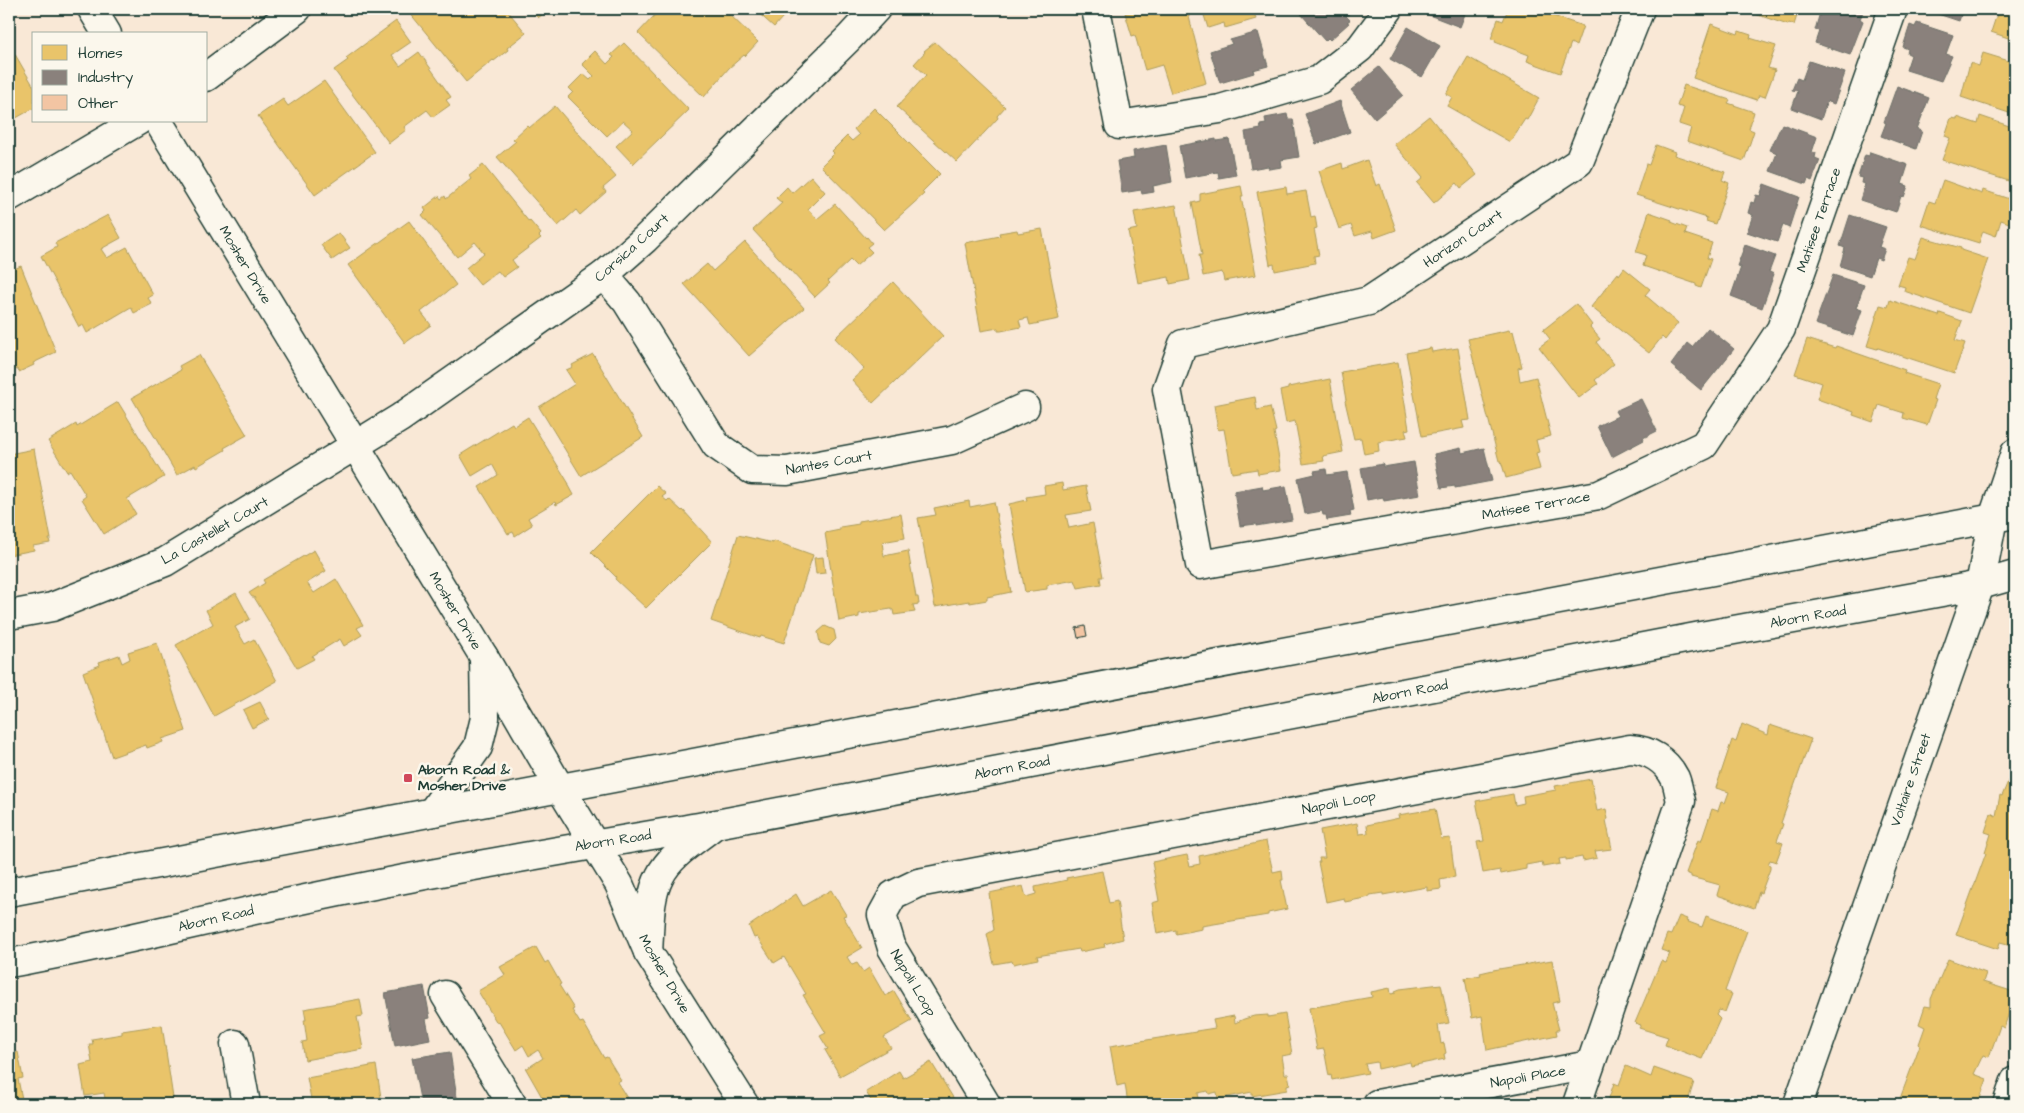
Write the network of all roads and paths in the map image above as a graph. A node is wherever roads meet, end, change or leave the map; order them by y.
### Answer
1 (92, 9) edge
2 (297, 9) edge
3 (876, 9) edge
4 (1096, 9) edge
5 (1389, 9) edge
6 (1640, 9) edge
7 (1893, 9) edge
8 (106, 32) edge
9 (208, 76) edge
10 (136, 122) edge
11 (159, 122) edge
12 (9, 197) edge
13 (604, 275) junction
14 (1183, 344) joint
15 (1025, 407) dead end
16 (355, 446) junction
17 (2015, 453) edge
18 (2004, 516) edge
19 (2015, 575) edge
20 (1980, 585) junction
21 (9, 615) edge
22 (484, 657) junction
23 (560, 788) junction
24 (432, 812) junction
25 (716, 824) junction
26 (594, 844) junction
27 (9, 892) edge
28 (648, 952) junction
29 (9, 963) edge
30 (444, 995) dead end
31 (235, 1044) dead end
32 (1590, 1065) junction
33 (2015, 1081) edge
34 (246, 1104) edge
35 (512, 1104) edge
36 (744, 1104) edge
37 (986, 1104) edge
38 (1377, 1104) edge
39 (1577, 1104) edge
40 (1798, 1104) edge
41 (2007, 1104) edge

1 - 8 street
2 - 9 street
3 - 13 street, Corsica Court
4 - 5 street
6 - 14 street, Horizon Court
7 - 14 street, Matisee Terrace
10 - 12 street
11 - 16 street, Mosher Drive
13 - 15 street, Nantes Court
13 - 16 street, Corsica Court
16 - 21 street, La Castellet Court
16 - 22 street, Mosher Drive
17 - 18 street, Voltaire Street
18 - 20 street, Voltaire Street
18 - 23 street
19 - 20 street, Aborn Road
20 - 25 street, Aborn Road
20 - 40 street, Voltaire Street
22 - 23 street, Mosher Drive
22 - 24 street
23 - 24 street
23 - 26 street, Mosher Drive
24 - 27 street
25 - 26 street, Aborn Road
25 - 28 street
26 - 28 street, Mosher Drive
26 - 29 street, Aborn Road
28 - 36 street, Mosher Drive
30 - 35 street
31 - 34 street
32 - 37 street, Napoli Loop
32 - 38 street, Napoli Place
32 - 39 street, Napoli Loop
33 - 41 street

